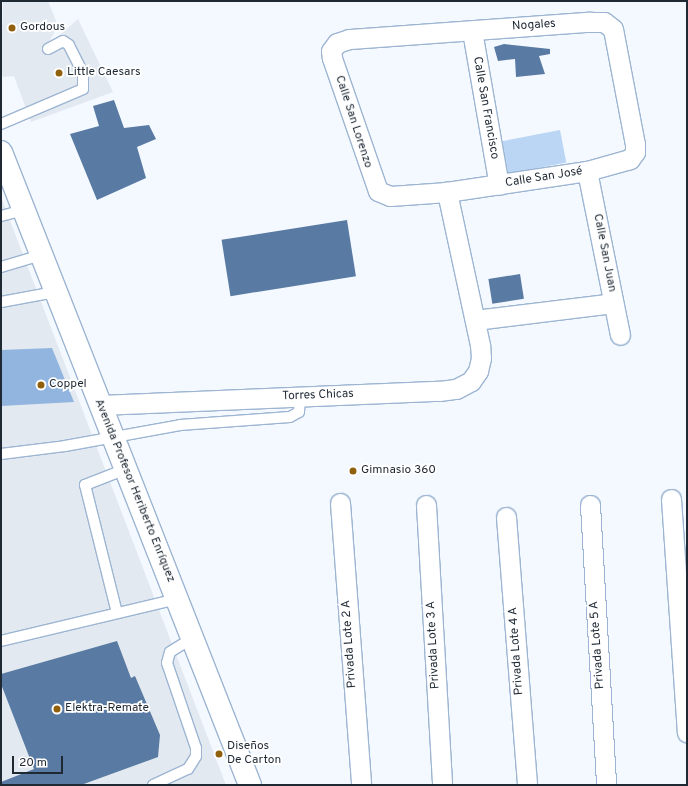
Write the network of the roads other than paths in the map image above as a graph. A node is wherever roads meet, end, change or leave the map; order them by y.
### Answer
1 (472, 31) junction
2 (48, 49) dead end
3 (331, 51) joint
4 (1, 124) edge
5 (635, 152) joint
6 (3, 165) edge
7 (587, 171) junction
8 (498, 185) junction
9 (378, 191) joint
10 (447, 192) junction
11 (23, 210) junction
12 (1, 216) edge
13 (41, 255) junction
14 (1, 267) edge
15 (55, 292) junction
16 (2, 300) edge
17 (614, 303) junction
18 (476, 320) junction
19 (620, 335) dead end
20 (300, 397) junction
21 (100, 405) junction
22 (112, 437) junction
23 (1, 454) edge
24 (126, 469) junction
25 (671, 499) dead end
26 (340, 503) dead end
27 (426, 505) dead end
28 (590, 505) dead end
29 (506, 517) dead end
30 (177, 599) junction
31 (117, 613) junction
32 (192, 638) junction
33 (1, 641) edge
34 (687, 732) edge
35 (245, 783) edge
36 (153, 785) edge
37 (361, 785) edge
38 (442, 785) edge
39 (527, 785) edge
40 (606, 785) edge

1 - 3 street, Nogales
1 - 5 street, Nogales
1 - 8 street, Calle San Francisco
2 - 4 lane
3 - 9 street, Calle San Lorenzo
5 - 7 street, Calle San José
6 - 11 main road, Avenida Profesor Heriberto Enríquez
7 - 8 street, Calle San José
7 - 17 street, Calle San Juan
8 - 10 street, Calle San José
9 - 10 street, Calle San José
10 - 18 street
11 - 12 lane
11 - 13 main road, Avenida Profesor Heriberto Enríquez
13 - 14 lane
13 - 15 main road, Avenida Profesor Heriberto Enríquez
15 - 16 lane
15 - 21 main road, Avenida Profesor Heriberto Enríquez
17 - 18 street
17 - 19 street, Calle San Juan
18 - 20 street, Torres Chicas
20 - 21 street, Torres Chicas
20 - 22 lane
21 - 22 main road, Avenida Profesor Heriberto Enríquez
22 - 23 lane
22 - 24 main road, Avenida Profesor Heriberto Enríquez
24 - 30 main road, Avenida Profesor Heriberto Enríquez
24 - 31 lane
25 - 34 street
26 - 37 street, Privada Lote 2 A
27 - 38 street, Privada Lote 3 A
28 - 40 street, Privada Lote 5 A
29 - 39 street, Privada Lote 4 A
30 - 31 lane
30 - 32 main road, Avenida Profesor Heriberto Enríquez
31 - 33 lane
32 - 35 main road, Avenida Profesor Heriberto Enríquez
32 - 36 lane

